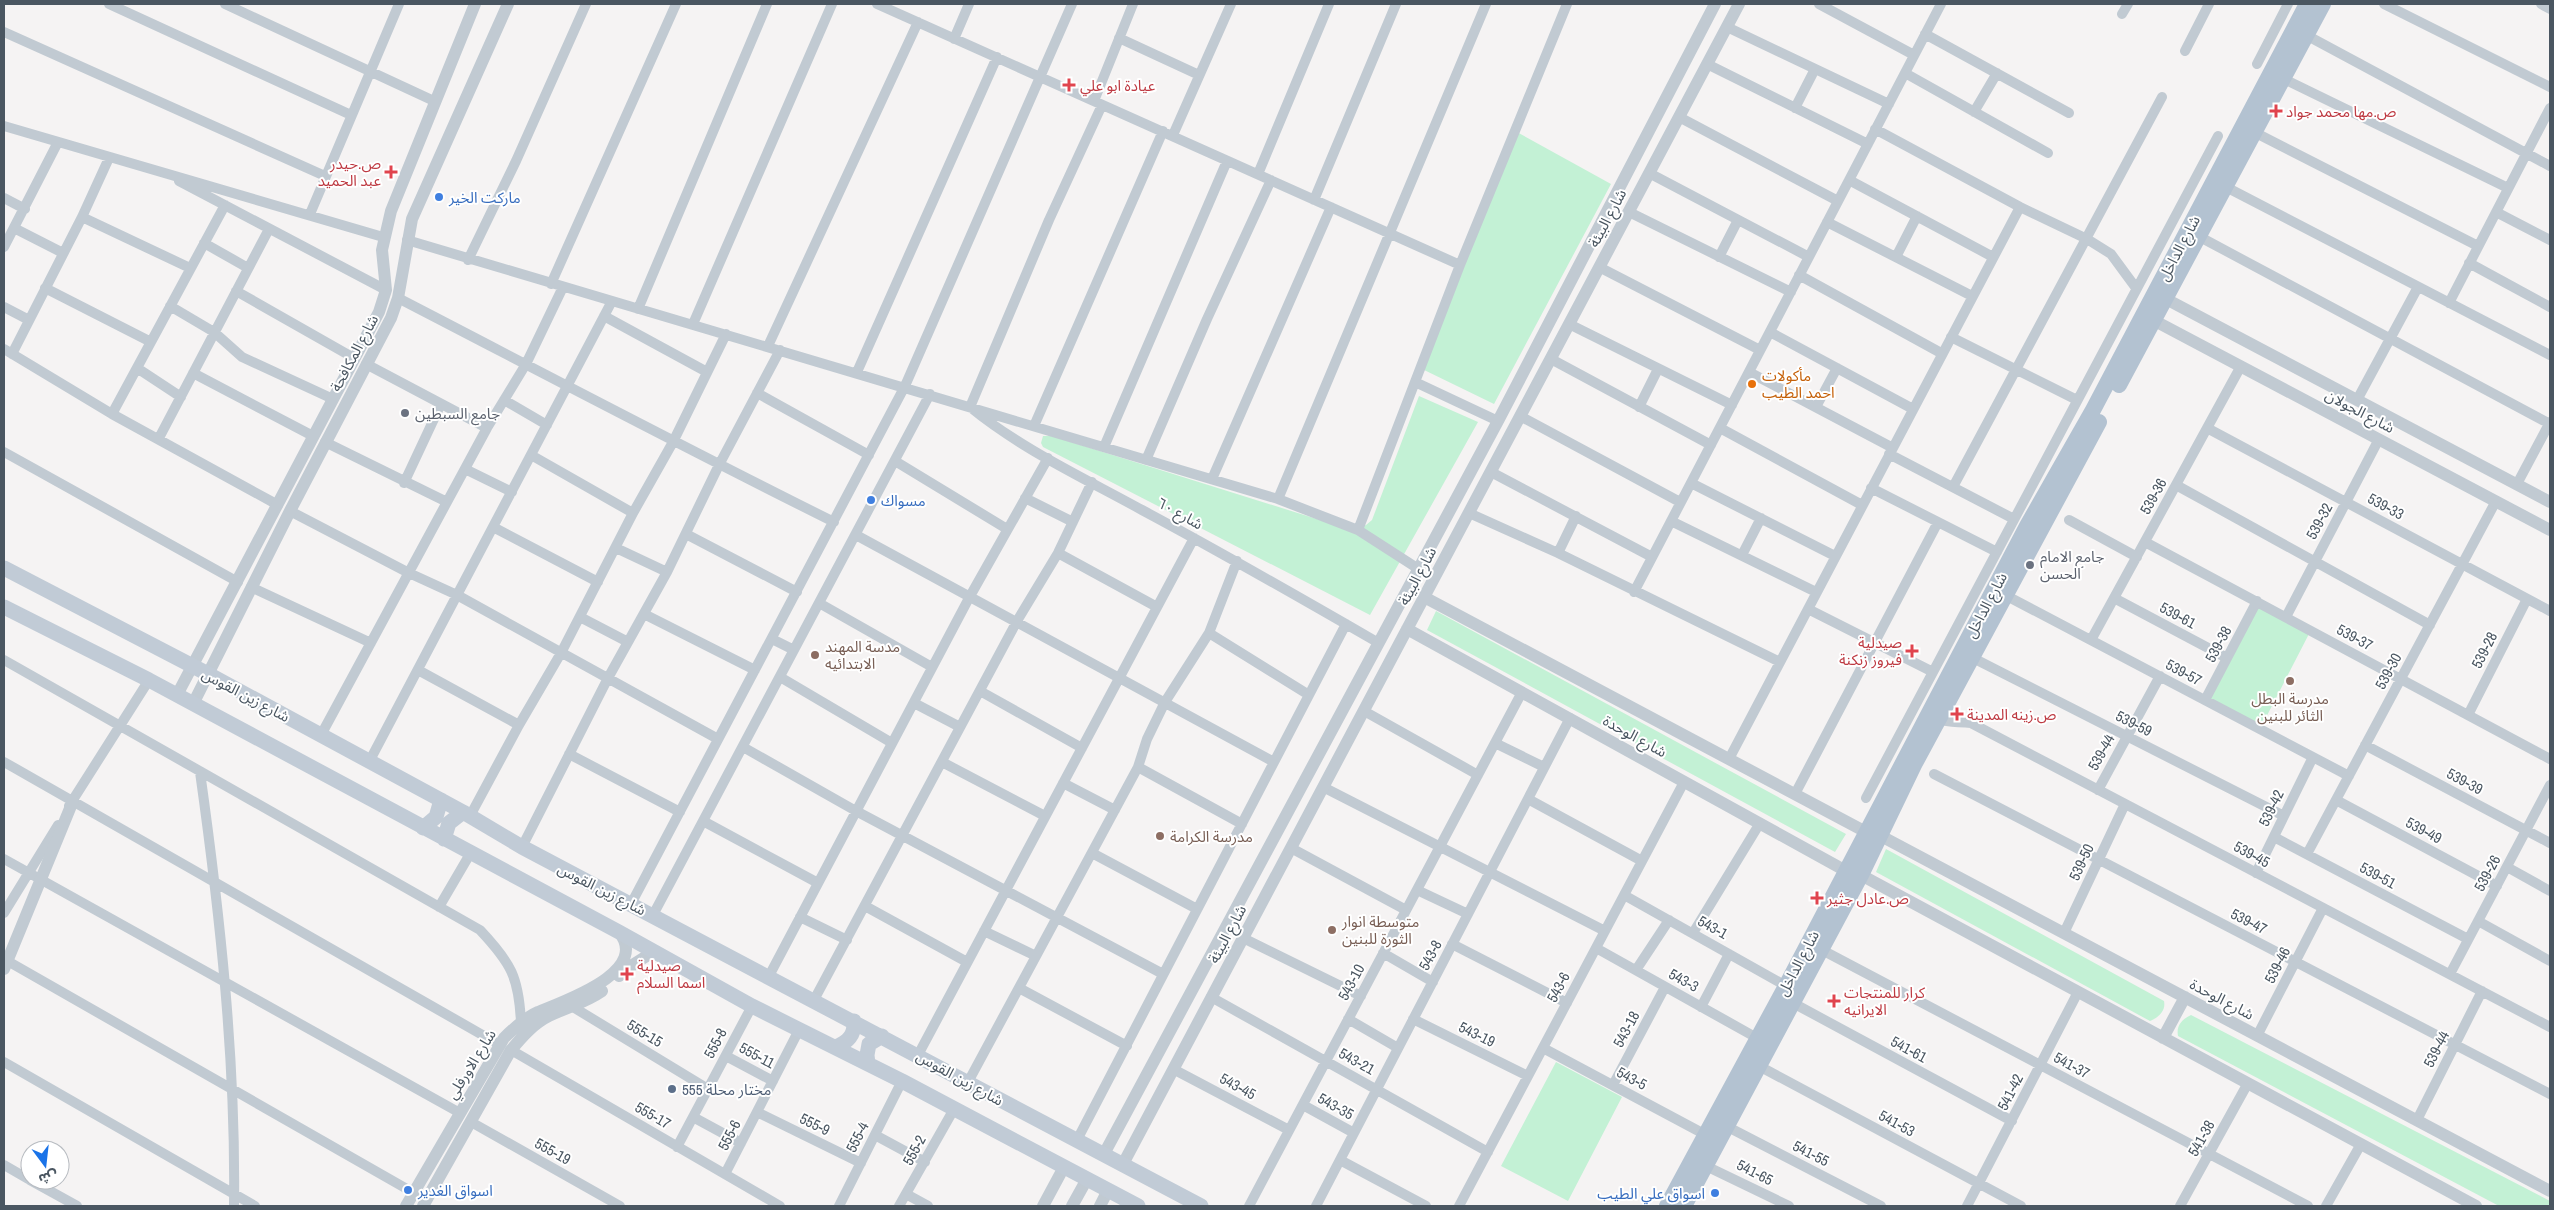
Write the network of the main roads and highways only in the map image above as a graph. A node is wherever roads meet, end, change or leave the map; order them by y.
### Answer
1 (2307, 4) edge
2 (2323, 4) edge
3 (4, 568) edge
4 (4, 607) edge
5 (1928, 712) junction
6 (441, 800) junction
7 (467, 814) junction
8 (423, 828) junction
9 (444, 840) junction
10 (1854, 873) junction
11 (854, 1021) junction
12 (882, 1036) junction
13 (836, 1047) junction
14 (868, 1064) junction
15 (1182, 1202) edge
16 (1138, 1206) edge
17 (1201, 1206) edge
18 (1667, 1206) edge
19 (1684, 1206) edge

1 - 5 main road, شارع الداخل
2 - 5 main road, شارع الداخل
3 - 6 main road, شارع زين القوس
4 - 8 main road, شارع زين القوس
5 - 10 main road, شارع الداخل
6 - 7 main road, شارع زين القوس
6 - 8 main road
7 - 9 main road
7 - 11 main road, شارع زين القوس
8 - 9 main road, شارع زين القوس
9 - 13 main road, شارع زين القوس
10 - 18 main road, شارع الداخل
10 - 19 main road, شارع الداخل
11 - 12 main road, شارع زين القوس
11 - 13 main road
12 - 14 main road
12 - 15 main road, شارع زين القوس
13 - 14 main road, شارع زين القوس
14 - 16 main road, شارع زين القوس
15 - 17 main road, شارع زين القوس

